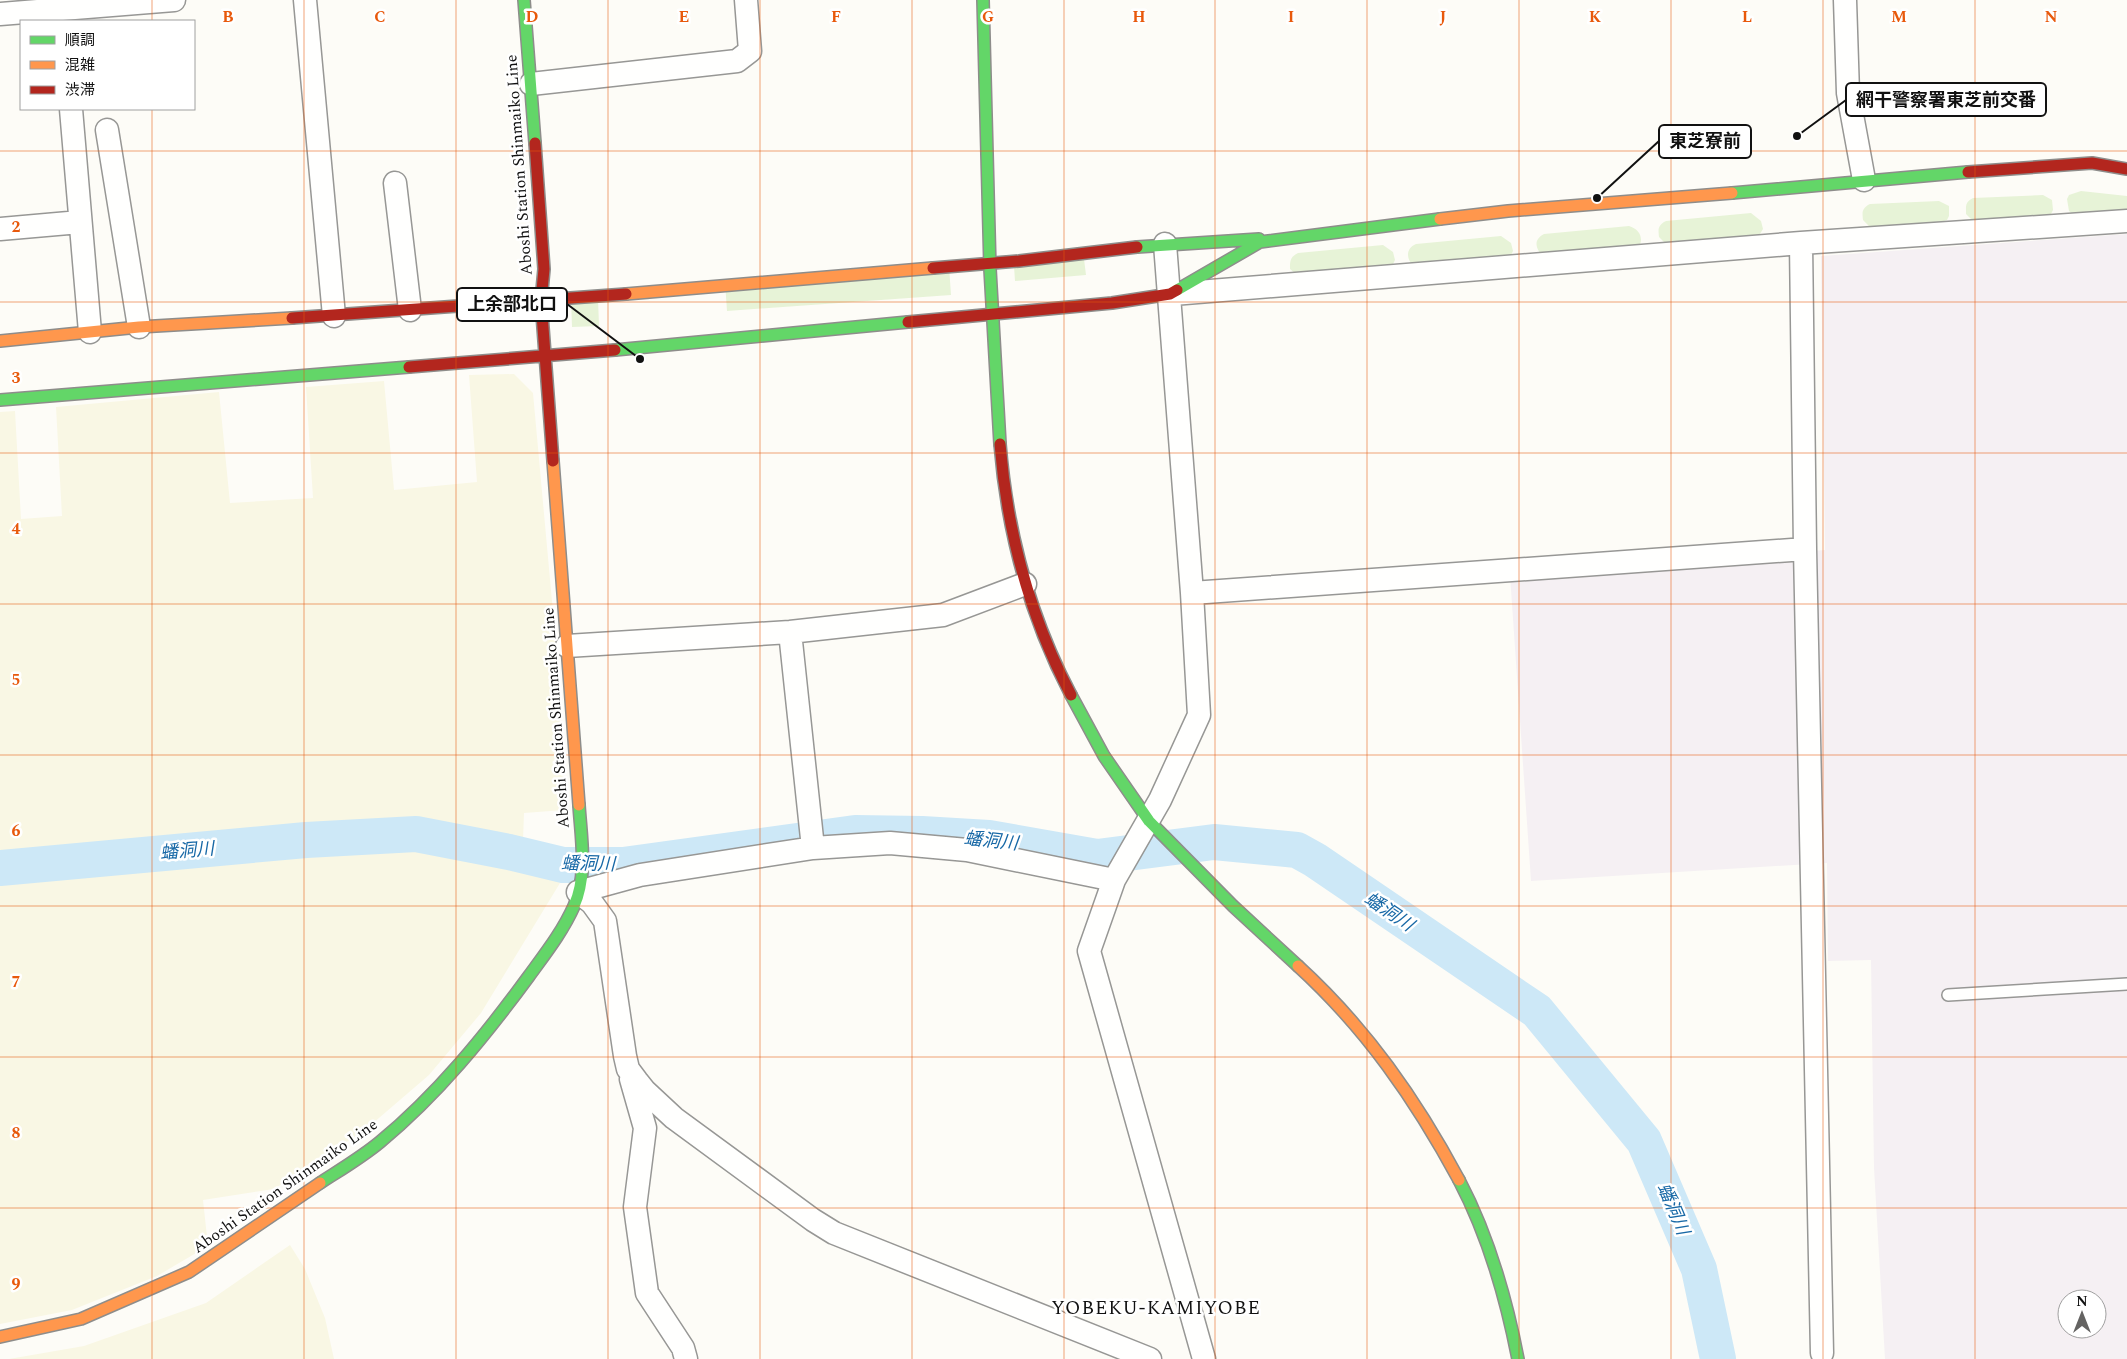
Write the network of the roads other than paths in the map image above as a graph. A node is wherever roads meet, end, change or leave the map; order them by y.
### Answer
1 (174, 0) edge
2 (305, 0) edge
3 (524, 0) edge
4 (746, 0) edge
5 (983, 0) edge
6 (1845, 0) edge
7 (0, 14) edge
8 (64, 15) edge
9 (531, 84) junction
10 (71, 110) edge
11 (107, 130) dead end
12 (2126, 166) edge
13 (1864, 180) junction
14 (395, 183) dead end
15 (2127, 221) edge
16 (80, 222) junction
17 (0, 229) edge
18 (1315, 236) junction
19 (1801, 243) junction
20 (1165, 244) junction
21 (990, 263) junction
22 (1170, 294) junction
23 (541, 302) junction
24 (410, 310) junction
25 (334, 316) junction
26 (994, 316) junction
27 (139, 327) junction
28 (90, 332) junction
29 (0, 341) edge
30 (546, 356) junction
31 (0, 400) edge
32 (1805, 548) junction
33 (1025, 584) junction
34 (1192, 593) junction
35 (790, 632) junction
36 (567, 646) junction
37 (1149, 821) junction
38 (813, 848) junction
39 (1114, 880) junction
40 (580, 885) junction
41 (2127, 984) edge
42 (1948, 995) dead end
43 (628, 1069) junction
44 (0, 1337) edge
45 (1822, 1354) dead end
46 (686, 1359) edge
47 (1150, 1359) edge
48 (1204, 1359) edge
49 (1518, 1359) edge

1 - 8 street
2 - 25 street
3 - 9 street, Aboshi Station Shinmaiko Line
4 - 9 street
5 - 21 street
6 - 13 street
7 - 8 street
9 - 23 street, Aboshi Station Shinmaiko Line
10 - 16 street
11 - 27 street
12 - 13 street
13 - 18 street
14 - 24 street
15 - 19 street
16 - 17 street
16 - 28 street
18 - 20 street
18 - 22 street
19 - 22 street
19 - 32 street
20 - 21 street
20 - 22 street
21 - 23 street
21 - 26 street
22 - 26 street
22 - 34 street
23 - 24 street
23 - 30 street, Aboshi Station Shinmaiko Line
24 - 25 street
25 - 27 street
26 - 30 street
26 - 33 street
27 - 28 street
28 - 29 street
30 - 31 street
30 - 36 street, Aboshi Station Shinmaiko Line
32 - 34 street
32 - 45 street
33 - 35 street
33 - 37 street
34 - 37 street
35 - 36 street
35 - 38 street
36 - 40 street, Aboshi Station Shinmaiko Line
37 - 39 street
37 - 49 street
38 - 39 street
38 - 40 street
39 - 48 street
40 - 43 street
40 - 44 street, Aboshi Station Shinmaiko Line
41 - 42 lane
43 - 46 street
43 - 47 street

